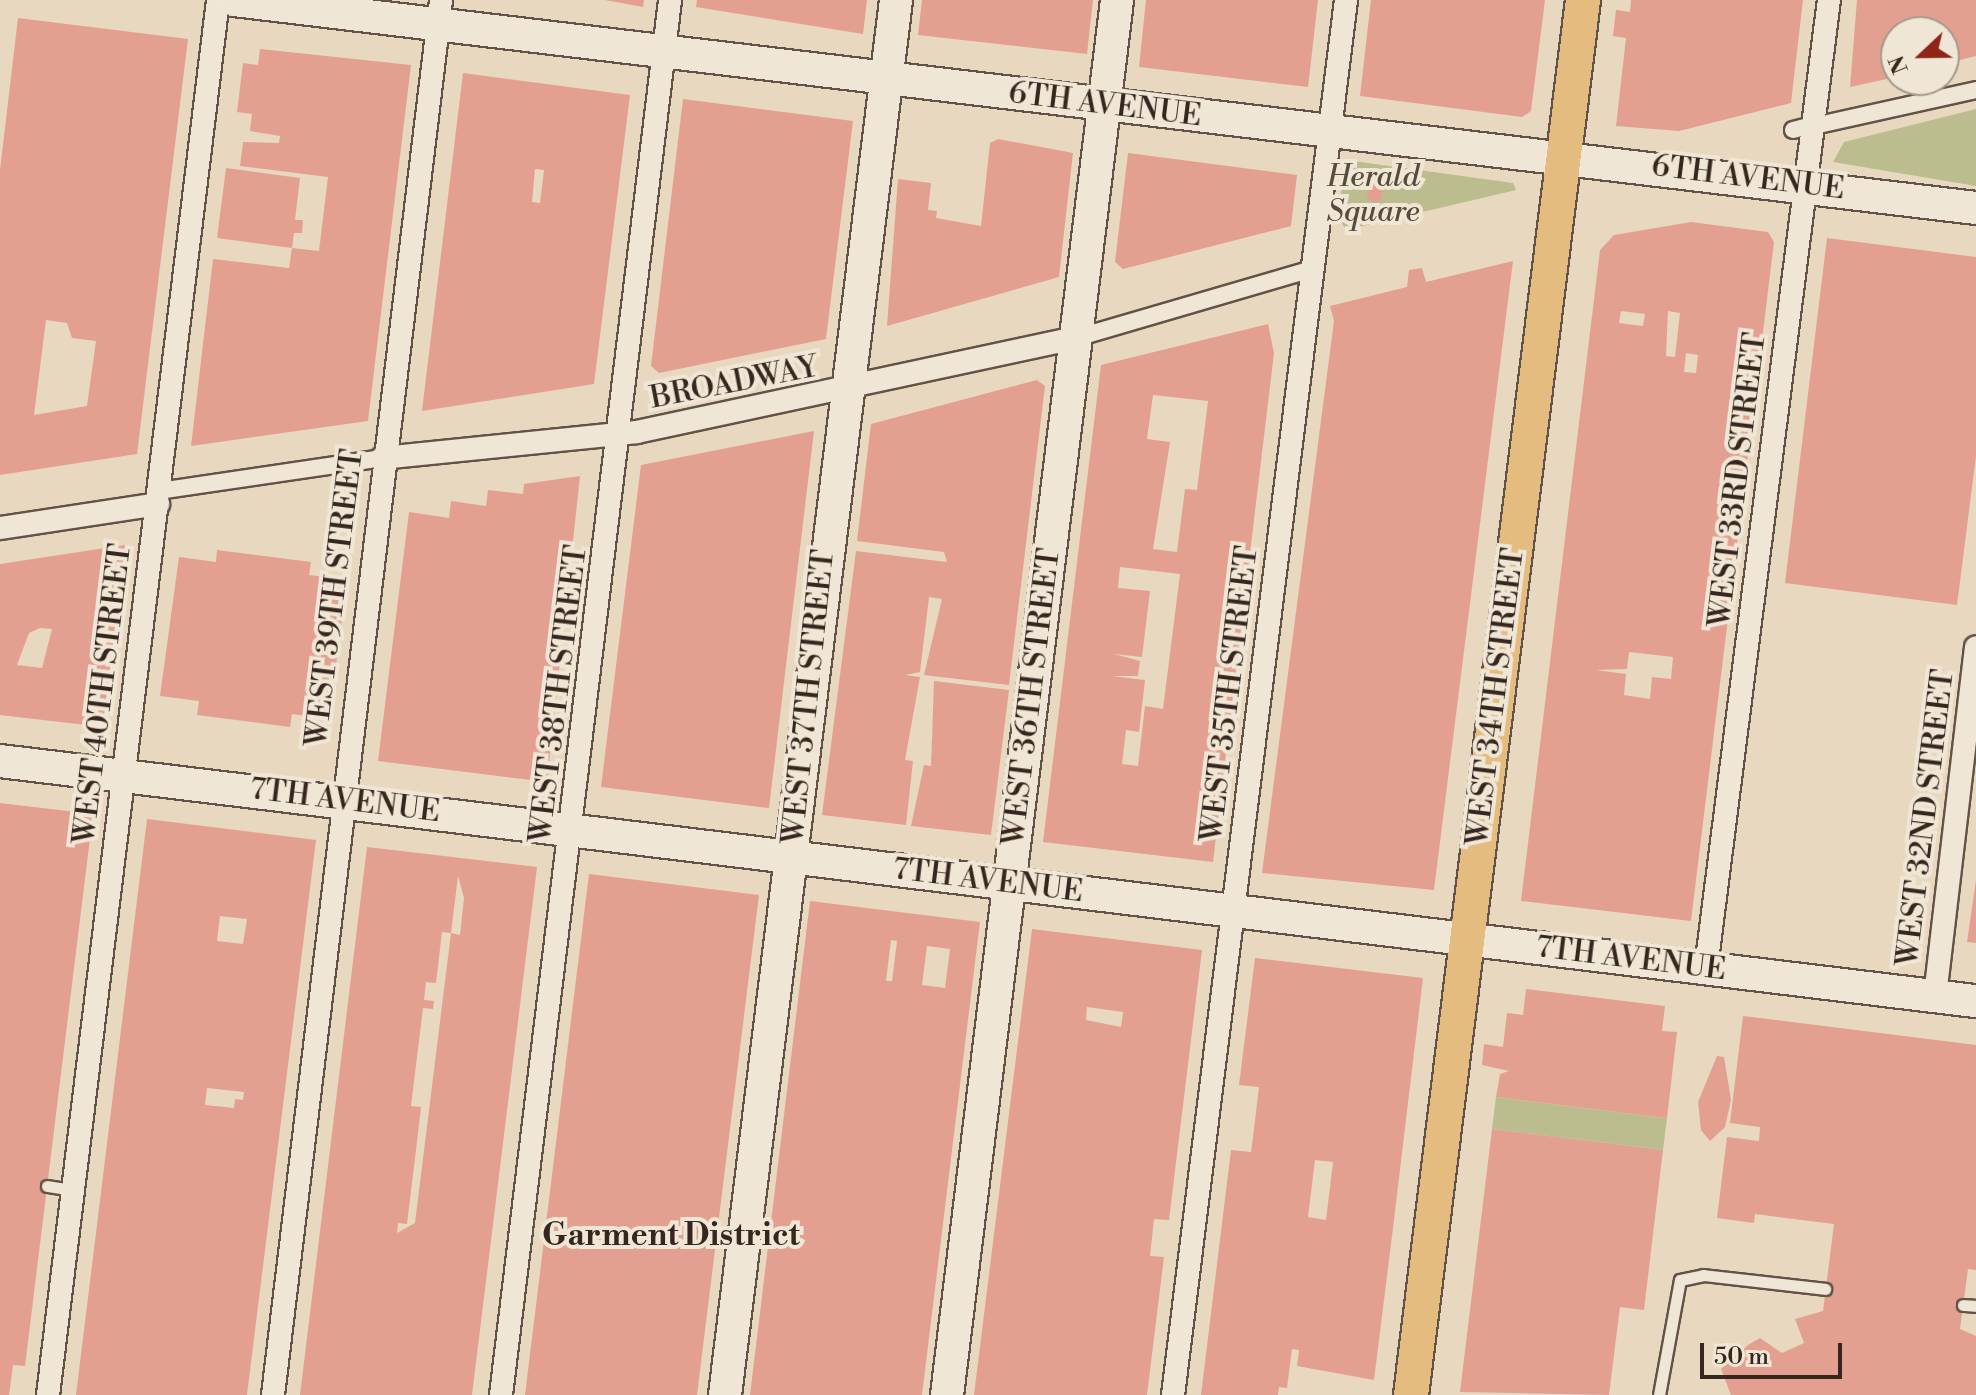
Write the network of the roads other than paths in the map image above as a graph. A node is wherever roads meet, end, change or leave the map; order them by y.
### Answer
1 (218, 0) edge
2 (234, 0) edge
3 (670, 0) edge
4 (896, 0) edge
5 (1117, 0) edge
6 (1346, 0) edge
7 (1583, 0) edge
8 (1829, 0) edge
9 (440, 12) edge
10 (663, 53) junction
11 (885, 81) junction
12 (1976, 90) edge
13 (1105, 103) junction
14 (1823, 124) dead end
15 (1329, 132) junction
16 (1563, 156) junction
17 (1806, 185) junction
18 (1976, 208) edge
19 (1308, 270) junction
20 (1076, 338) junction
21 (844, 393) junction
22 (622, 432) junction
23 (382, 458) junction
24 (158, 498) junction
25 (0, 528) edge
26 (1976, 647) edge
27 (0, 761) edge
28 (124, 775) junction
29 (341, 800) junction
30 (573, 829) junction
31 (791, 857) junction
32 (1009, 884) junction
33 (1233, 909) junction
34 (1467, 938) junction
35 (1706, 968) junction
36 (1935, 996) junction
37 (1976, 1001) edge
38 (47, 1186) dead end
39 (73, 1190) junction
40 (1825, 1289) dead end
41 (48, 1395) edge
42 (273, 1395) edge
43 (501, 1395) edge
44 (725, 1395) edge
45 (947, 1395) edge
46 (1173, 1395) edge
47 (1411, 1395) edge
48 (1659, 1395) edge

1 - 24 street, WEST 40TH STREET
2 - 9 main road, 6TH AVENUE
3 - 10 street, WEST 38TH STREET
4 - 11 main road, WEST 37TH STREET
5 - 13 main road, WEST 36TH STREET
6 - 15 street, WEST 35TH STREET
7 - 16 main road, WEST 34TH STREET
8 - 17 street, WEST 33RD STREET
9 - 10 main road, 6TH AVENUE
9 - 23 street, WEST 39TH STREET
10 - 11 main road, 6TH AVENUE
10 - 22 street, WEST 38TH STREET
11 - 13 main road, 6TH AVENUE
11 - 21 main road, WEST 37TH STREET
12 - 14 street
13 - 15 main road, 6TH AVENUE
13 - 20 main road, WEST 36TH STREET
15 - 16 main road, 6TH AVENUE
15 - 19 street, WEST 35TH STREET
16 - 17 main road, 6TH AVENUE
16 - 34 main road, WEST 34TH STREET
17 - 18 main road, 6TH AVENUE
17 - 35 street, WEST 33RD STREET
19 - 20 street, BROADWAY
19 - 33 street, WEST 35TH STREET
20 - 21 street, BROADWAY
20 - 32 main road, WEST 36TH STREET
21 - 22 street, BROADWAY
21 - 31 main road, WEST 37TH STREET
22 - 23 street, BROADWAY
22 - 30 street, WEST 38TH STREET
23 - 24 street, BROADWAY
23 - 29 street, WEST 39TH STREET
24 - 25 street, BROADWAY
24 - 28 street, WEST 40TH STREET
26 - 36 street, WEST 32ND STREET
27 - 28 main road, 7TH AVENUE
28 - 29 main road, 7TH AVENUE
28 - 39 street, WEST 40TH STREET
29 - 30 main road, 7TH AVENUE
29 - 42 street, WEST 39TH STREET
30 - 31 main road, 7TH AVENUE
30 - 43 street, WEST 38TH STREET
31 - 32 main road, 7TH AVENUE
31 - 44 main road, WEST 37TH STREET
32 - 33 main road, 7TH AVENUE
32 - 45 main road, WEST 36TH STREET
33 - 34 main road, 7TH AVENUE
33 - 46 street, WEST 35TH STREET
34 - 35 main road, 7TH AVENUE
34 - 47 main road, WEST 34TH STREET
35 - 36 main road, 7TH AVENUE
36 - 37 main road, 7TH AVENUE
38 - 39 lane
39 - 41 street, WEST 40TH STREET
40 - 48 lane

